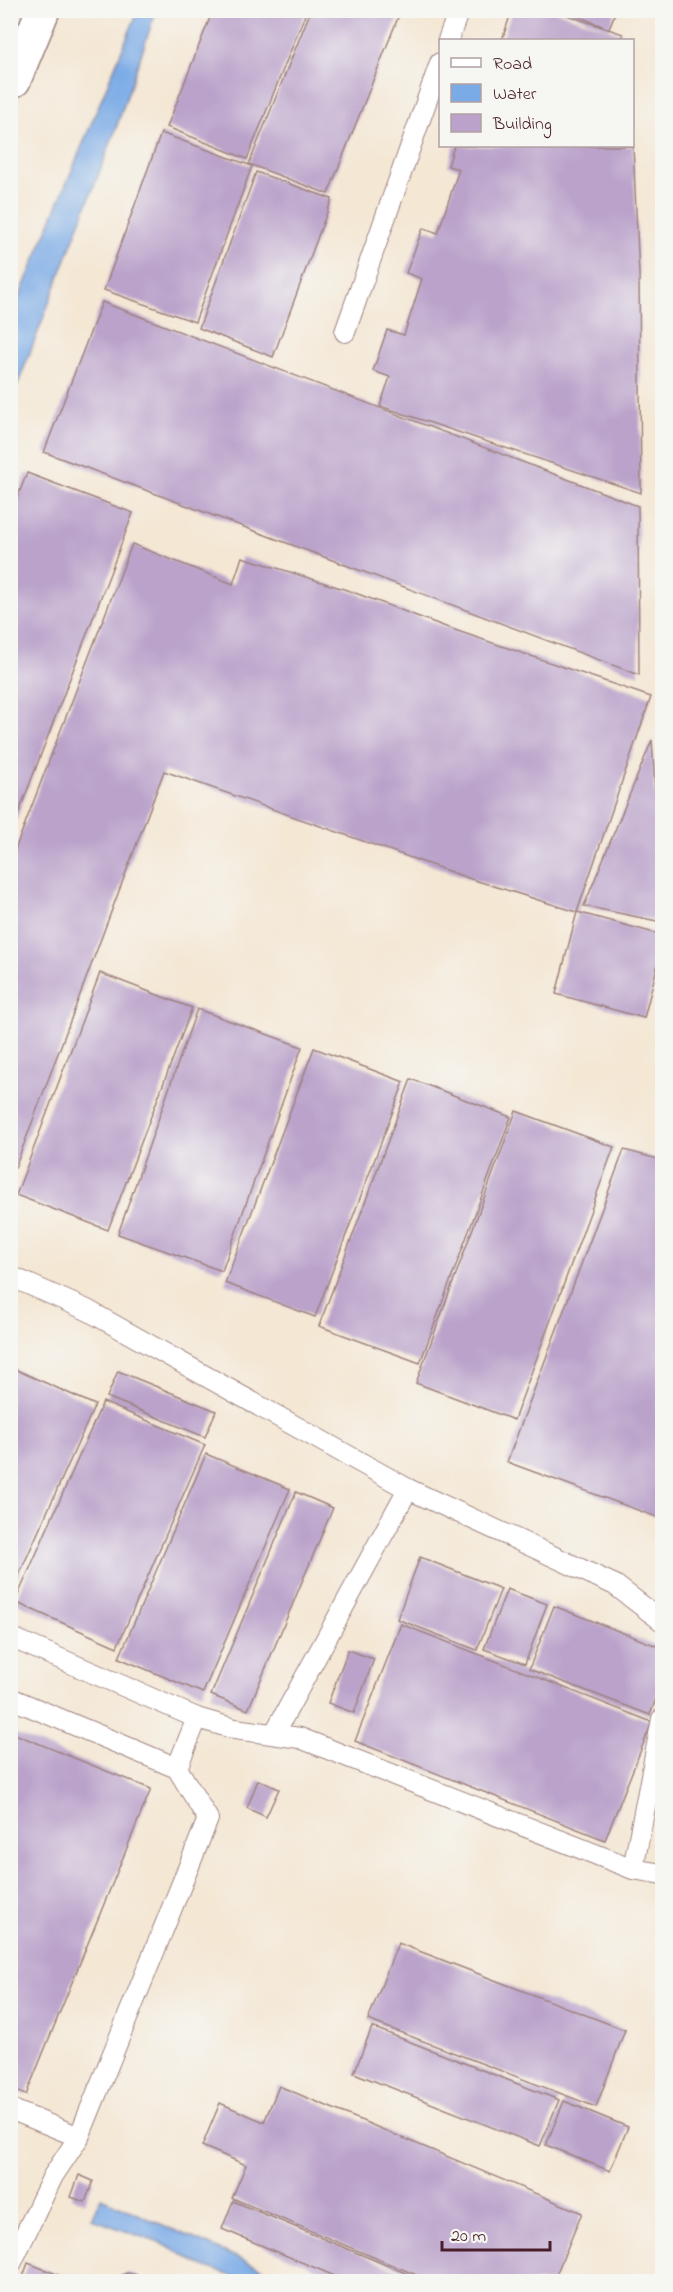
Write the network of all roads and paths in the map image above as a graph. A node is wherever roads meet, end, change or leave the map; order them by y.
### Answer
1 (43, 10) edge
2 (459, 10) edge
3 (448, 39) edge
4 (439, 69) edge
5 (14, 80) dead end
6 (345, 332) dead end
7 (10, 1276) edge
8 (408, 1489) junction
9 (663, 1621) edge
10 (10, 1637) edge
11 (10, 1698) edge
12 (197, 1718) junction
13 (663, 1719) edge
14 (274, 1734) junction
15 (177, 1768) junction
16 (633, 1869) junction
17 (663, 1874) edge
18 (10, 2109) edge
19 (79, 2137) junction
20 (10, 2266) edge

1 - 5 street
2 - 3 lane
4 - 6 lane
7 - 8 lane
8 - 9 lane
8 - 14 lane
10 - 12 lane
11 - 15 lane
12 - 14 lane
12 - 15 lane
13 - 16 lane
14 - 16 lane
15 - 19 lane
16 - 17 lane
18 - 19 lane
19 - 20 lane

